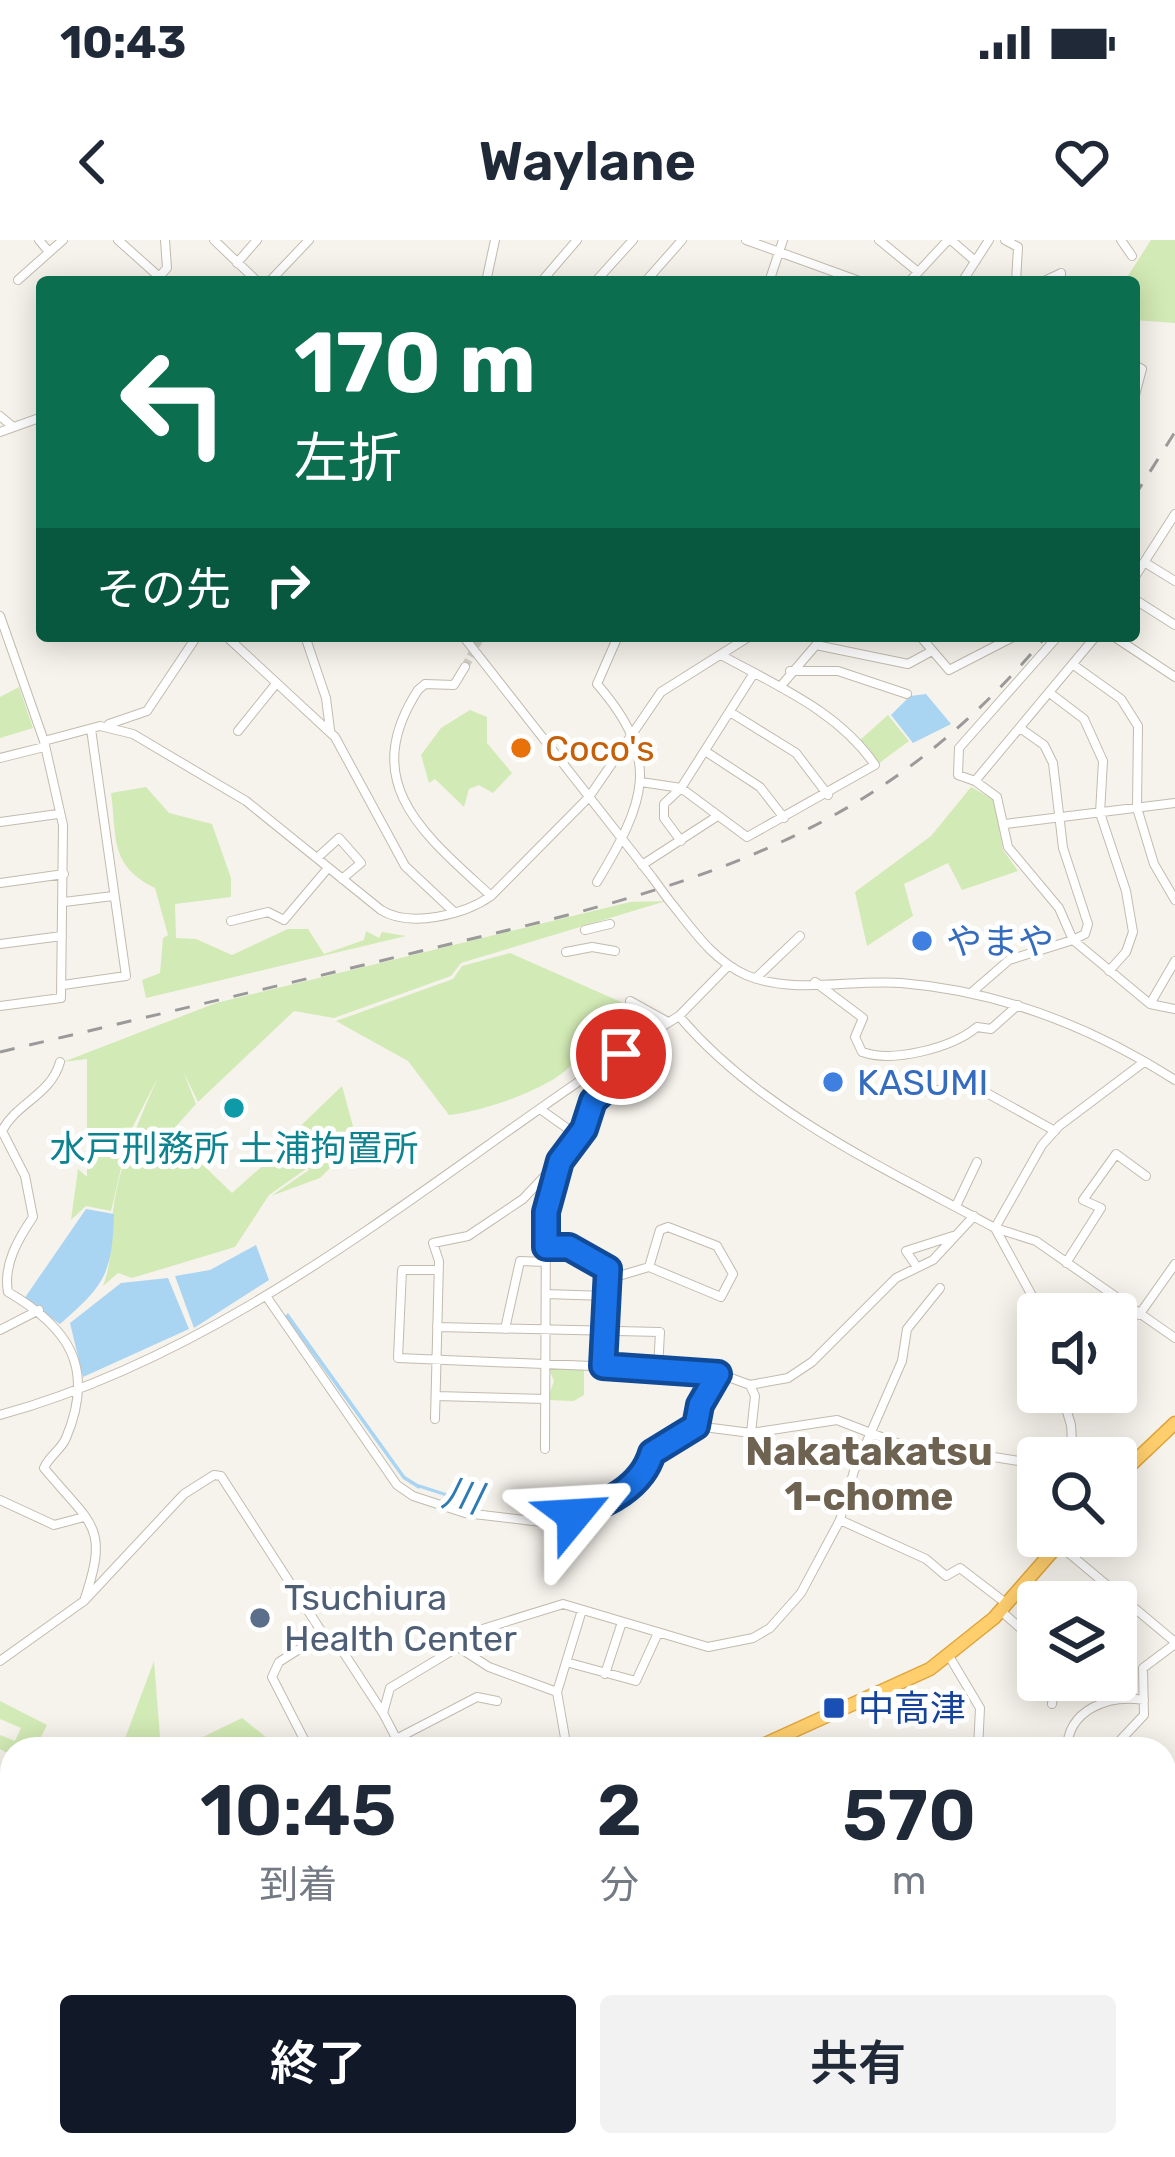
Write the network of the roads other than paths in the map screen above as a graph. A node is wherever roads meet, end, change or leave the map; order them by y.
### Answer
1 (39, 240) edge
2 (63, 240) edge
3 (118, 240) edge
4 (165, 240) edge
5 (214, 240) edge
6 (257, 240) edge
7 (308, 240) edge
8 (495, 240) edge
9 (633, 240) edge
10 (682, 240) edge
11 (746, 240) edge
12 (879, 240) edge
13 (950, 240) edge
14 (989, 240) edge
15 (1005, 240) edge
16 (1120, 240) edge
17 (573, 241) edge
18 (781, 245) edge
19 (49, 252) junction
20 (1132, 256) dead end
21 (975, 261) junction
22 (237, 263) junction
23 (918, 272) junction
24 (158, 276) edge
25 (164, 276) edge
26 (251, 276) edge
27 (275, 276) edge
28 (487, 276) edge
29 (546, 276) edge
30 (600, 276) edge
31 (651, 276) edge
32 (771, 276) edge
33 (849, 276) edge
34 (914, 276) edge
35 (966, 276) edge
36 (1016, 276) edge
37 (18, 280) dead end
38 (0, 416) edge
39 (36, 418) edge
40 (12, 426) junction
41 (0, 432) edge
42 (1175, 514) edge
43 (1171, 529) edge
44 (1144, 562) junction
45 (1140, 568) edge
46 (1175, 581) edge
47 (1140, 603) edge
48 (0, 616) edge
49 (1175, 626) edge
50 (192, 642) edge
51 (232, 642) edge
52 (307, 642) edge
53 (468, 642) edge
54 (615, 642) edge
55 (741, 642) edge
56 (924, 642) edge
57 (1003, 642) edge
58 (1053, 642) edge
59 (1092, 642) edge
60 (1122, 642) edge
61 (930, 652) junction
62 (721, 655) junction
63 (1075, 666) junction
64 (465, 667) tunnel mouth
65 (790, 671) junction
66 (754, 673) junction
67 (1175, 677) edge
68 (275, 685) junction
69 (780, 687) junction
70 (907, 694) dead end
71 (1051, 694) junction
72 (730, 712) junction
73 (108, 726) junction
74 (91, 728) junction
75 (1020, 728) junction
76 (238, 731) dead end
77 (330, 731) junction
78 (633, 731) junction
79 (44, 744) junction
80 (705, 751) junction
81 (0, 758) edge
82 (975, 781) junction
83 (641, 782) junction
84 (681, 788) junction
85 (828, 795) junction
86 (589, 797) junction
87 (1175, 802) edge
88 (1137, 808) junction
89 (58, 813) junction
90 (1100, 813) junction
91 (716, 817) junction
92 (784, 818) junction
93 (1057, 820) junction
94 (0, 822) edge
95 (1005, 824) junction
96 (623, 839) junction
97 (681, 841) junction
98 (316, 859) junction
99 (642, 865) junction
100 (328, 868) junction
101 (64, 874) junction
102 (342, 879) junction
103 (597, 882) dead end
104 (0, 883) edge
105 (113, 896) junction
106 (491, 896) junction
107 (1175, 900) edge
108 (64, 902) junction
109 (453, 911) junction
110 (231, 921) dead end
111 (610, 924) dead end
112 (585, 930) dead end
113 (62, 936) junction
114 (800, 936) dead end
115 (1073, 940) junction
116 (0, 944) edge
117 (615, 951) dead end
118 (566, 952) dead end
119 (1175, 961) edge
120 (728, 966) junction
121 (1109, 971) junction
122 (756, 978) junction
123 (814, 982) junction
124 (63, 985) junction
125 (0, 990) edge
126 (970, 994) junction
127 (630, 1001) dead end
128 (1150, 1004) junction
129 (1018, 1005) junction
130 (1, 1006) edge
131 (1175, 1009) edge
132 (679, 1016) junction
133 (668, 1022) junction
134 (621, 1054) junction
135 (60, 1062) dead end
136 (1144, 1062) junction
137 (1175, 1080) edge
138 (915, 1092) dead end
139 (540, 1109) junction
140 (1055, 1131) junction
141 (578, 1136) junction
142 (560, 1161) junction
143 (977, 1162) dead end
144 (1146, 1176) dead end
145 (956, 1206) junction
146 (974, 1216) junction
147 (995, 1228) junction
148 (954, 1236) junction
149 (546, 1247) junction
150 (546, 1262) junction
151 (1066, 1263) junction
152 (1175, 1264) edge
153 (649, 1267) junction
154 (917, 1268) junction
155 (608, 1269) junction
156 (438, 1270) junction
157 (940, 1288) dead end
158 (1031, 1293) edge
159 (546, 1294) junction
160 (266, 1295) junction
161 (606, 1296) junction
162 (39, 1310) junction
163 (1138, 1315) junction
164 (437, 1327) junction
165 (505, 1329) junction
166 (545, 1329) junction
167 (0, 1330) edge
168 (605, 1330) junction
169 (1175, 1338) edge
170 (436, 1361) junction
171 (545, 1363) junction
172 (603, 1366) junction
173 (658, 1369) junction
174 (718, 1374) junction
175 (750, 1385) junction
176 (76, 1390) junction
177 (436, 1396) junction
178 (545, 1399) junction
179 (0, 1414) edge
180 (435, 1419) dead end
181 (1175, 1423) edge
182 (696, 1426) junction
183 (874, 1432) junction
184 (752, 1433) junction
185 (544, 1449) dead end
186 (1137, 1459) edge
187 (1017, 1460) edge
188 (0, 1500) edge
189 (84, 1517) junction
190 (840, 1520) junction
191 (1047, 1557) edge
192 (1082, 1557) edge
193 (84, 1601) junction
194 (1004, 1607) junction
195 (582, 1610) junction
196 (1017, 1621) edge
197 (622, 1622) junction
198 (658, 1633) junction
199 (323, 1634) junction
200 (1175, 1643) edge
201 (458, 1647) junction
202 (949, 1656) junction
203 (0, 1661) edge
204 (566, 1662) junction
205 (605, 1674) junction
206 (557, 1692) junction
207 (1144, 1700) junction
208 (496, 1701) dead end
209 (1052, 1701) edge
210 (1052, 1704) dead end
211 (382, 1713) junction
212 (302, 1737) edge
213 (395, 1737) edge
214 (398, 1737) edge
215 (565, 1737) edge
216 (783, 1737) edge
217 (979, 1737) edge
218 (1070, 1737) edge
219 (1126, 1737) edge

1 - 19 street
2 - 19 street
3 - 24 street
4 - 25 street
5 - 22 street
6 - 22 street
7 - 27 street
8 - 28 street
9 - 30 street
10 - 31 street
11 - 18 street
12 - 23 street
13 - 21 street
13 - 23 street
14 - 21 street
15 - 36 street
16 - 20 street
17 - 29 street
18 - 32 street
18 - 33 street
19 - 37 street
21 - 35 street
22 - 26 street
23 - 34 street
38 - 40 street
39 - 40 street
40 - 41 street
42 - 43 street
43 - 44 street
44 - 45 street
44 - 46 street
47 - 49 street
48 - 79 street
50 - 73 street
51 - 68 street
52 - 77 street
53 - 86 street
54 - 78 street
55 - 62 street
56 - 61 street
57 - 61 street
58 - 82 street
59 - 63 street
60 - 67 street
61 - 65 street
62 - 66 street
62 - 78 street
63 - 71 street
63 - 88 street
64 - 106 street
65 - 69 street
65 - 70 street
66 - 69 street
66 - 72 street
68 - 76 street
68 - 77 street
69 - 85 street
71 - 75 street
71 - 90 street
72 - 80 street
72 - 85 street
73 - 74 street
73 - 98 street
74 - 79 street
74 - 105 street
75 - 82 street
75 - 93 street
77 - 109 street
78 - 83 street
78 - 86 street
79 - 81 street
79 - 89 street
80 - 84 street
80 - 92 street
82 - 95 street
83 - 84 street
83 - 96 street
84 - 91 street
84 - 97 street
85 - 92 street
86 - 96 street
86 - 106 street
87 - 88 street
88 - 90 street
88 - 107 street
89 - 94 street
89 - 101 street
90 - 93 street
90 - 121 street
91 - 92 street
91 - 97 street
93 - 95 street
93 - 115 street
95 - 115 street
96 - 99 street
96 - 103 street
97 - 99 street
98 - 100 street
98 - 102 street
99 - 120 street, bridge
100 - 102 street
100 - 110 street
101 - 104 street
101 - 108 street
102 - 109 street
105 - 108 street
105 - 124 street
106 - 109 street
108 - 113 street
111 - 112 street
113 - 116 street
113 - 124 street
114 - 122 street
115 - 121 street
115 - 126 street
117 - 118 street
119 - 128 street
120 - 122 street
120 - 132 street
121 - 128 street
122 - 123 street
123 - 126 street
123 - 129 street
124 - 130 street
125 - 130 street
126 - 129 street
127 - 133 street
128 - 131 street
129 - 136 street
132 - 133 street
132 - 145 street
133 - 134 street
134 - 139 street
134 - 141 street
135 - 162 street
136 - 137 street
136 - 140 street
138 - 140 street
139 - 141 street
139 - 160 street
140 - 147 street
141 - 142 street
142 - 149 street
142 - 156 street
143 - 145 street
144 - 151 street
145 - 146 street
146 - 147 street
146 - 148 street
147 - 151 street
147 - 158 street
148 - 154 street
148 - 154 street
149 - 150 street
149 - 155 street
150 - 159 street
150 - 165 street
151 - 163 street
152 - 163 street
153 - 153 street
153 - 155 street
154 - 175 street
155 - 161 street
156 - 164 street
156 - 170 street
157 - 183 street
159 - 161 street
159 - 166 street
160 - 176 street
160 - 182 street
161 - 168 street
162 - 167 street
162 - 176 street
163 - 169 street
164 - 165 street
164 - 170 street
165 - 166 street
166 - 168 street
166 - 171 street
168 - 172 street
168 - 173 street
170 - 171 street
170 - 177 street
171 - 172 street
171 - 178 street
172 - 173 street
173 - 174 street
174 - 175 street
174 - 182 street
175 - 184 street
176 - 179 street
176 - 189 street
177 - 178 street
177 - 180 street
178 - 185 street
181 - 186 highway
182 - 184 street
183 - 184 street
183 - 187 street
183 - 190 street
188 - 189 street
189 - 193 street
190 - 194 street
190 - 198 street
191 - 194 highway
192 - 200 street
193 - 199 street
193 - 203 street
194 - 196 street
194 - 202 highway
195 - 197 street
195 - 201 street
195 - 204 street
197 - 198 street
197 - 205 street
198 - 205 street
199 - 211 street
199 - 212 street
200 - 207 street
201 - 206 street
201 - 211 street
202 - 216 highway
202 - 217 street
204 - 205 street
204 - 206 street
206 - 215 street
207 - 218 street
207 - 219 street
208 - 214 street
209 - 210 street
211 - 213 street

